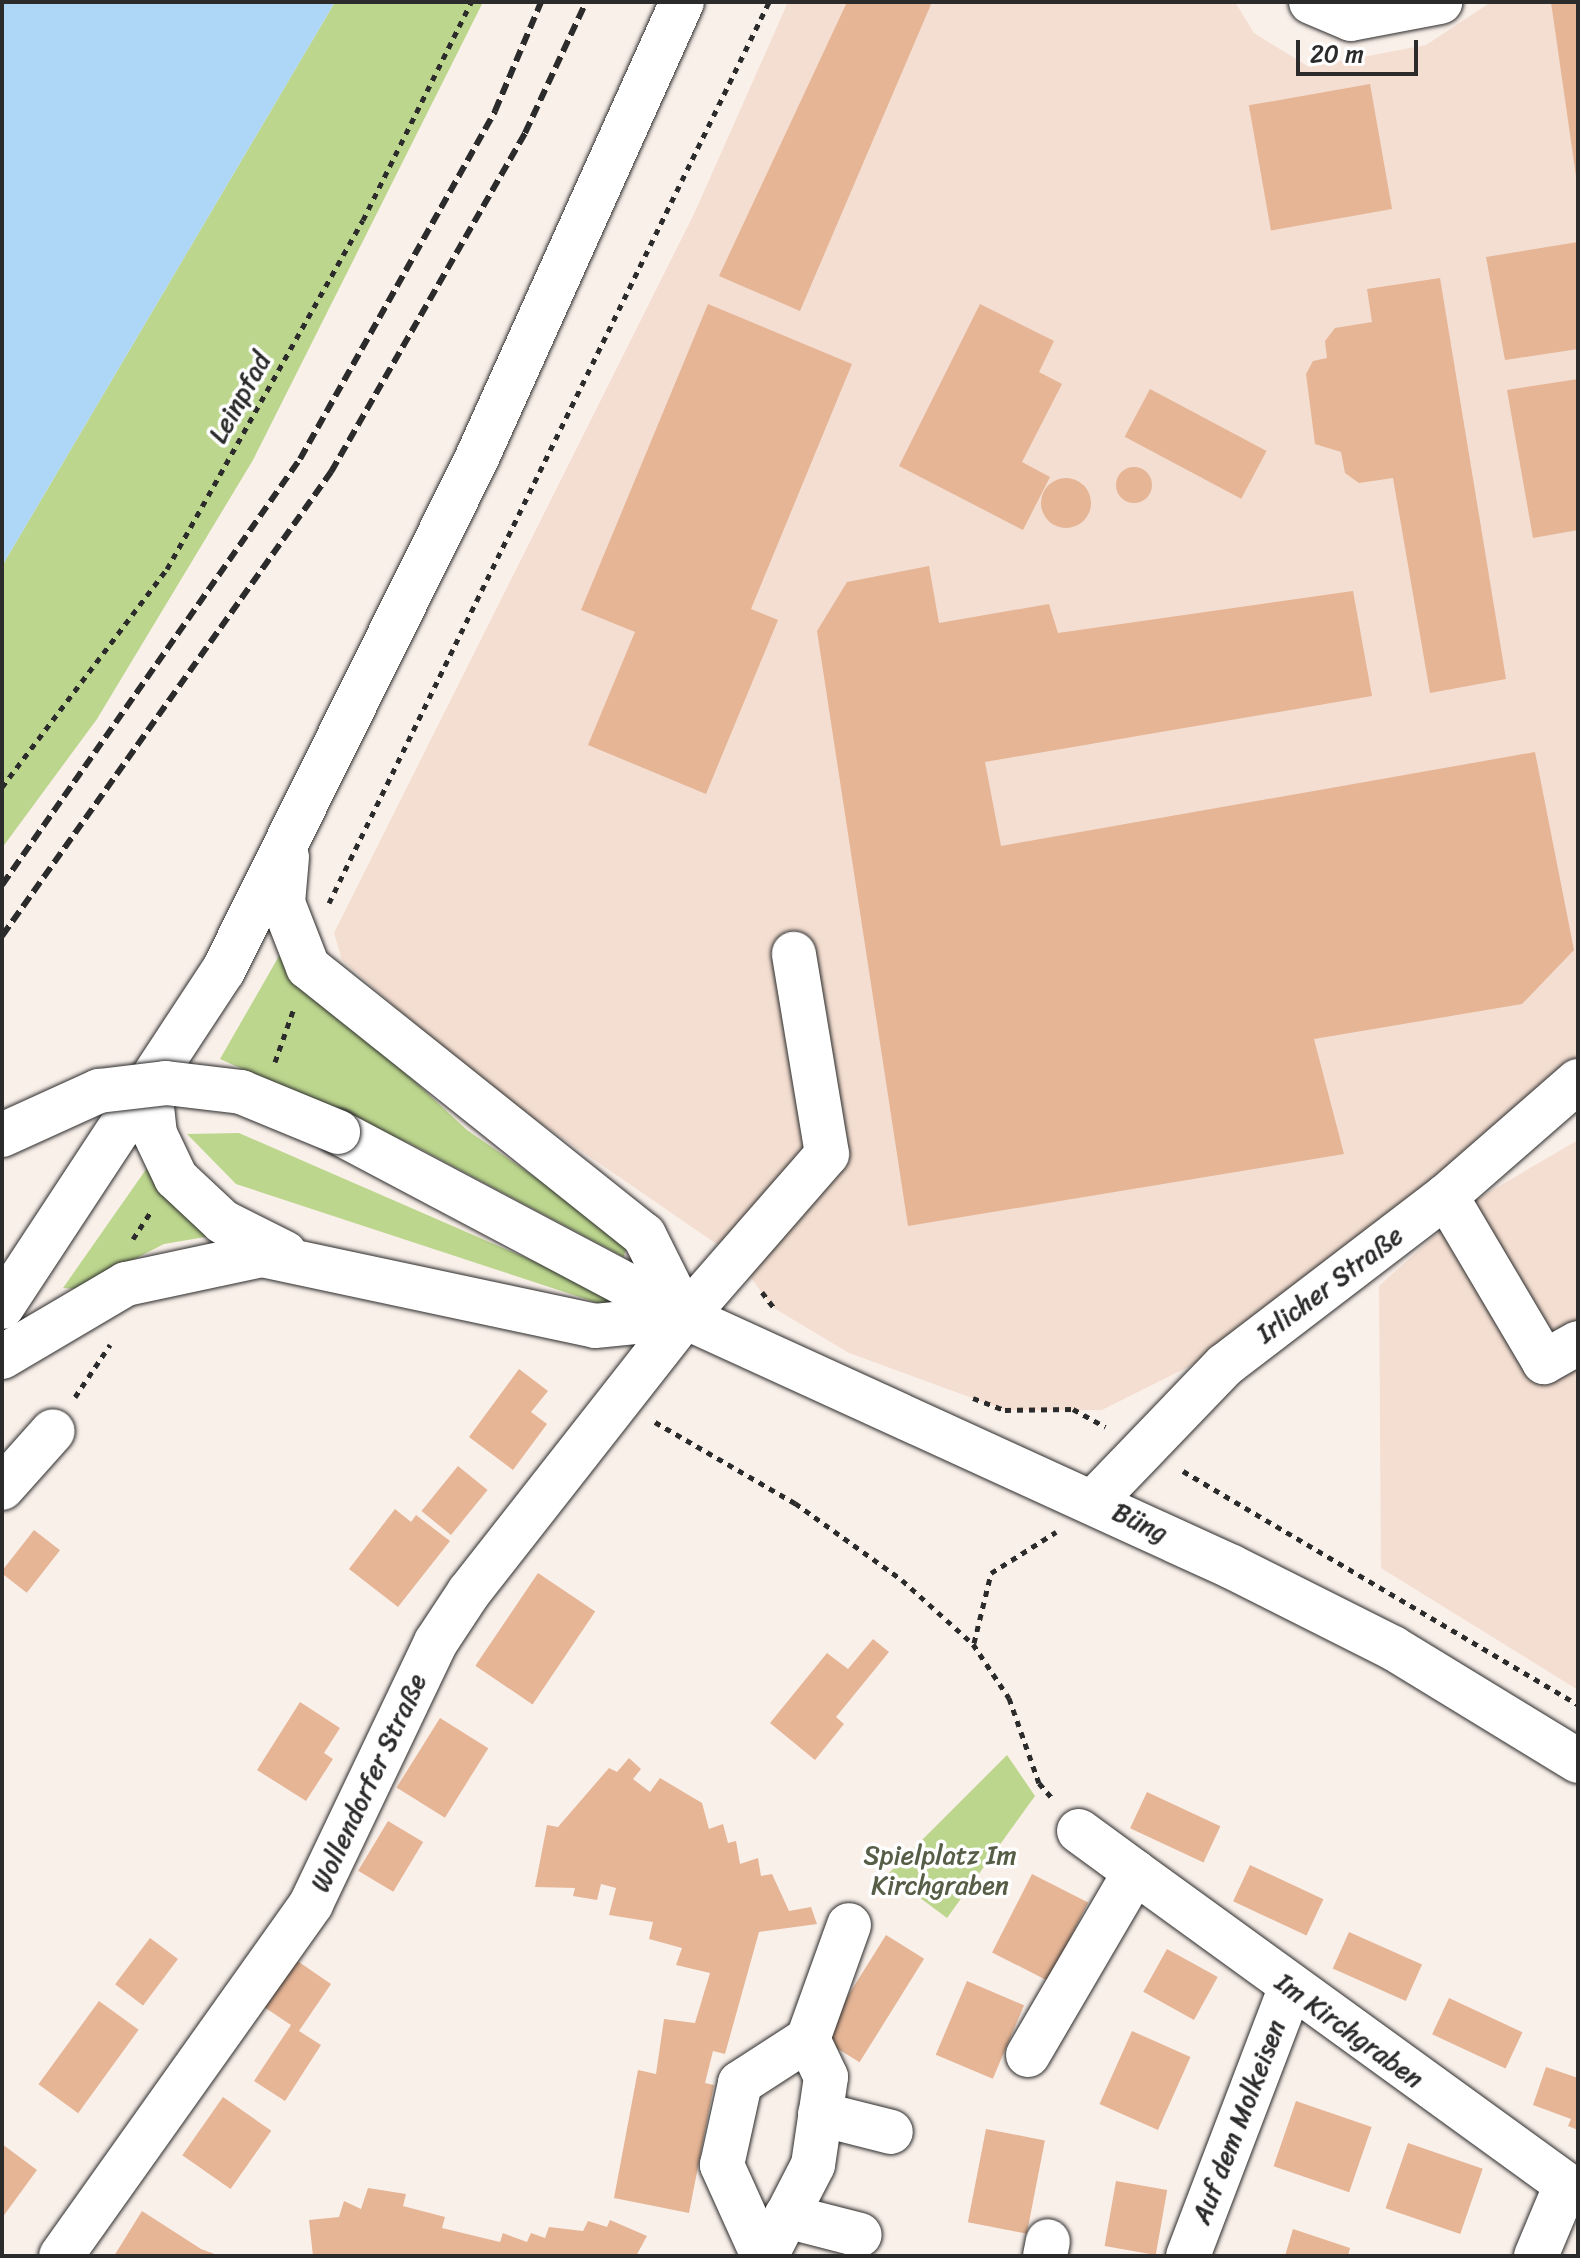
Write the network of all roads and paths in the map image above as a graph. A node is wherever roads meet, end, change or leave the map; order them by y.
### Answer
1 (471, 2) edge
2 (682, 2) edge
3 (769, 2) edge
4 (1311, 2) edge
5 (1440, 2) edge
6 (2, 787) edge
7 (292, 837) junction
8 (794, 954) dead end
9 (308, 967) junction
10 (1578, 1081) edge
11 (150, 1089) junction
12 (2, 1135) edge
13 (1446, 1196) junction
14 (298, 1258) junction
15 (2, 1307) edge
16 (685, 1317) junction
17 (1578, 1343) edge
18 (2, 1357) edge
19 (620, 1401) junction
20 (53, 1431) dead end
21 (1145, 1449) junction
22 (2, 1488) edge
23 (1094, 1501) junction
24 (973, 1644) junction
25 (1578, 1705) edge
26 (1578, 1761) edge
27 (1039, 1783) dead end
28 (1079, 1831) dead end
29 (1135, 1872) junction
30 (849, 1925) dead end
31 (1290, 1989) junction
32 (808, 2039) junction
33 (1028, 2055) dead end
34 (820, 2114) junction
35 (891, 2132) dead end
36 (1572, 2190) edge
37 (786, 2216) junction
38 (860, 2235) dead end
39 (61, 2256) edge
40 (765, 2256) edge
41 (1188, 2256) edge
42 (1536, 2256) edge

1 - 6 path, Leinpfad
2 - 7 street
3 - 9 path
4 - 5 street
7 - 9 street
7 - 11 street
8 - 16 street, Wollendorfer Straße
9 - 16 street
10 - 13 street, Irlicher Straße
11 - 14 street
11 - 15 street
12 - 16 street, Büng, bridge
13 - 17 street
13 - 21 street, Irlicher Straße
14 - 16 street
14 - 18 street
16 - 19 street, Wollendorfer Straße
16 - 23 street, Büng
19 - 24 path
19 - 39 street, Wollendorfer Straße
20 - 22 street
21 - 23 street, Irlicher Straße
21 - 25 path
23 - 24 path
23 - 26 street, Büng
24 - 27 path
28 - 29 street, Im Kirchgraben
29 - 31 street, Im Kirchgraben
29 - 33 street
30 - 32 street
31 - 36 street, Im Kirchgraben
31 - 41 street, Auf dem Molkeisen
32 - 34 street
32 - 40 street
34 - 35 street
34 - 37 street
36 - 42 street, Im Kirchgraben
37 - 38 street
37 - 40 street

